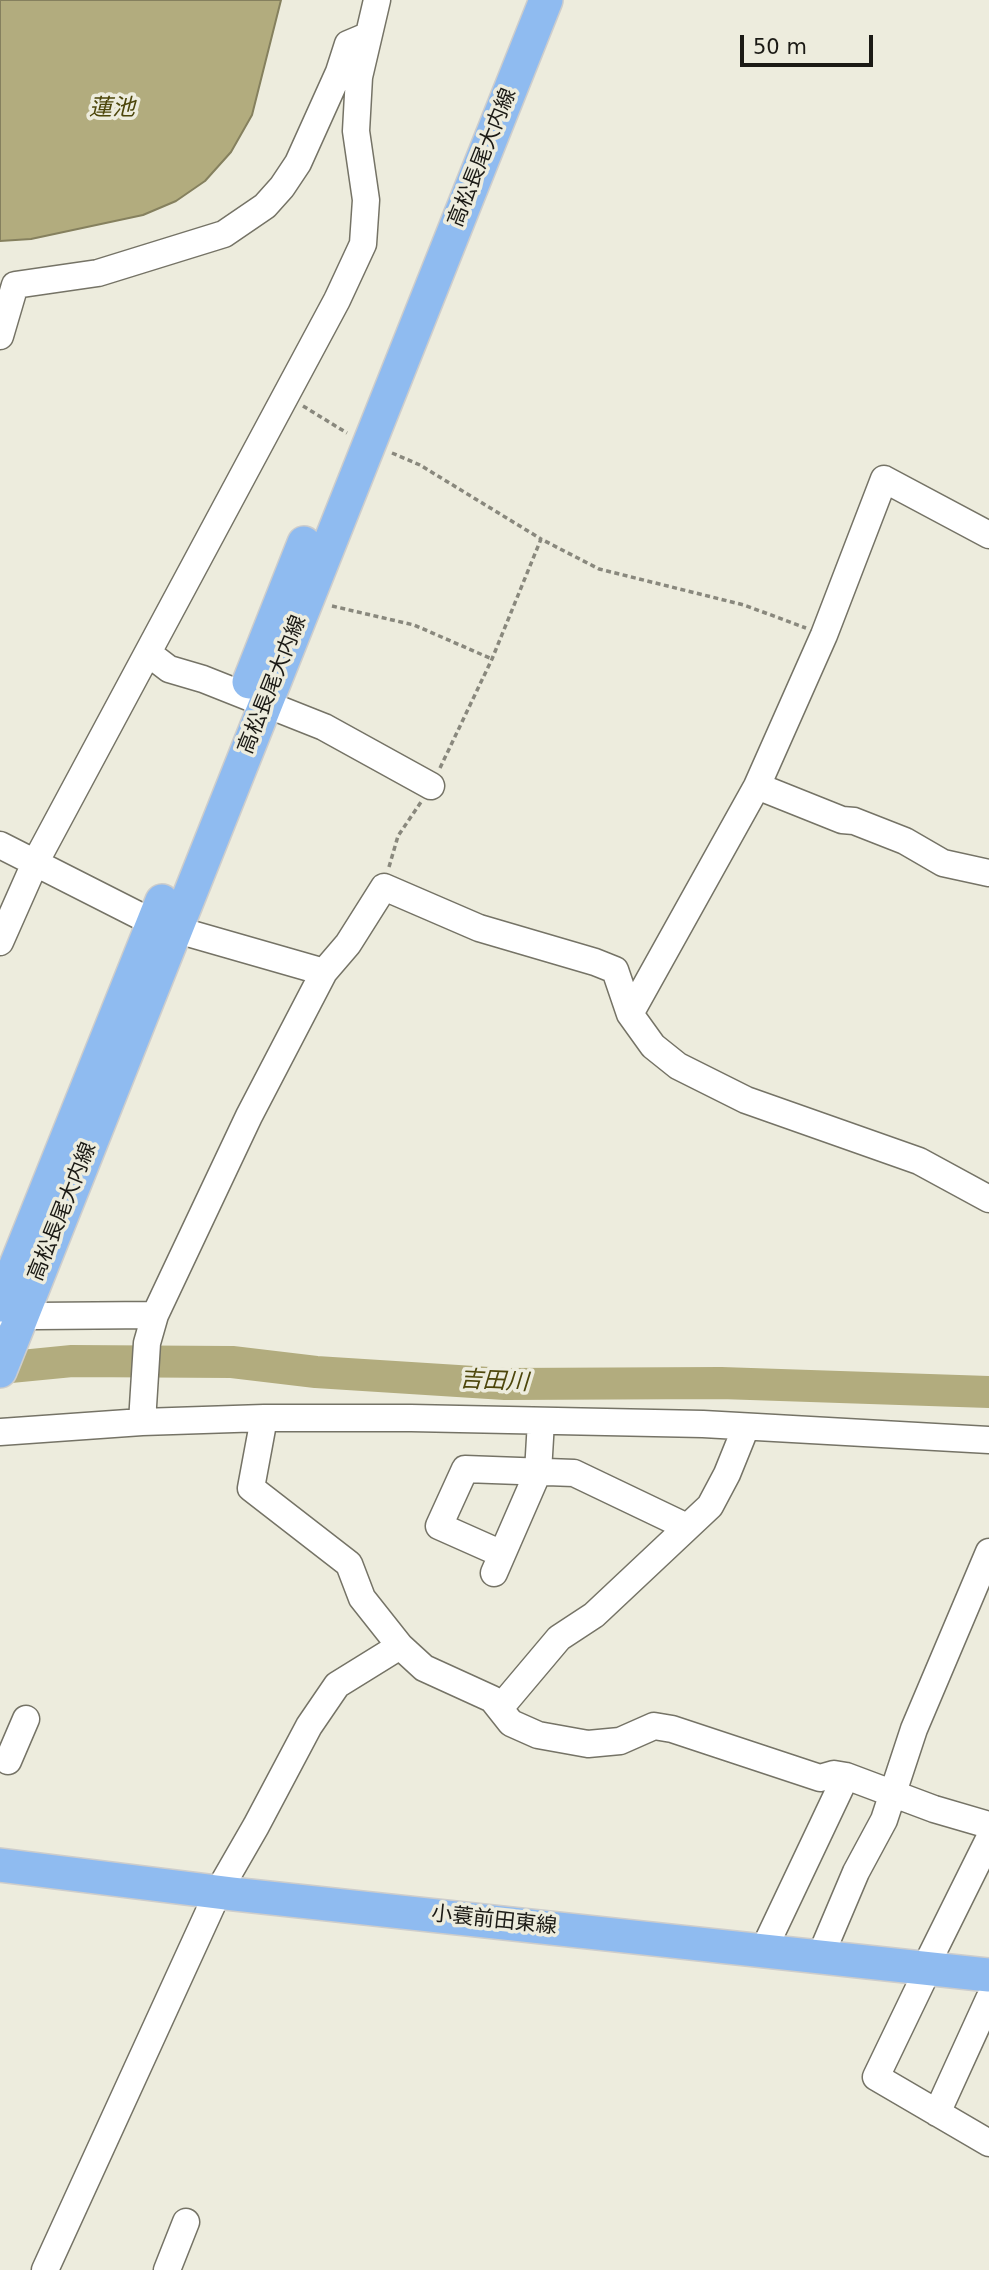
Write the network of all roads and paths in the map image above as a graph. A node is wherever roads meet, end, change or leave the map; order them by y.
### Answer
1 (377, 0) edge
2 (521, 0) edge
3 (546, 0) edge
4 (367, 36) junction
5 (0, 336) edge
6 (287, 395) junction
7 (337, 429) dead end
8 (382, 449) dead end
9 (989, 535) edge
10 (541, 539) junction
11 (332, 606) dead end
12 (824, 635) junction
13 (148, 653) junction
14 (254, 700) junction
15 (432, 786) dead end
16 (757, 786) junction
17 (0, 845) edge
18 (36, 863) junction
19 (989, 873) edge
20 (165, 925) junction
21 (0, 942) edge
22 (324, 972) junction
23 (630, 1014) junction
24 (989, 1199) edge
25 (10, 1314) edge
26 (155, 1315) junction
27 (0, 1371) edge
28 (264, 1418) junction
29 (541, 1421) junction
30 (142, 1422) junction
31 (746, 1427) junction
32 (0, 1432) edge
33 (989, 1440) edge
34 (538, 1472) junction
35 (687, 1527) junction
36 (989, 1552) edge
37 (400, 1646) junction
38 (500, 1708) junction
39 (15, 1728) edge
40 (8, 1761) dead end
41 (846, 1776) junction
42 (894, 1794) junction
43 (989, 1825) edge
44 (989, 1839) edge
45 (0, 1865) edge
46 (218, 1892) junction
47 (764, 1951) junction
48 (820, 1957) junction
49 (926, 1968) junction
50 (989, 1975) edge
51 (989, 1999) edge
52 (978, 2053) edge
53 (937, 2113) junction
54 (989, 2143) edge
55 (186, 2222) dead end
56 (45, 2270) edge
57 (167, 2270) edge

1 - 4 street
2 - 14 main road, 高松長尾大内線
3 - 14 main road, 高松長尾大内線
4 - 5 street
4 - 6 street
6 - 7 path
6 - 13 street
8 - 10 path
9 - 12 street
10 - 11 path
10 - 12 path
12 - 16 street
13 - 14 street
13 - 18 street
14 - 15 street
14 - 20 main road, 高松長尾大内線
16 - 19 street
16 - 23 street
17 - 18 street
18 - 20 street
18 - 21 street
20 - 22 street
20 - 25 main road, 高松長尾大内線
22 - 23 street
22 - 26 street
23 - 24 street
25 - 26 street
25 - 27 main road, 高松長尾大内線
26 - 30 street
28 - 29 street
28 - 30 street
28 - 37 street
29 - 31 street
29 - 34 street
30 - 32 street
31 - 33 street
31 - 35 street
34 - 34 street
34 - 35 street
35 - 38 street
36 - 42 street
37 - 38 street
37 - 46 street
38 - 41 street
39 - 40 street
41 - 42 street
41 - 47 street
42 - 43 street
42 - 48 street
44 - 49 street
45 - 46 main road, 小蓑前田東線
46 - 47 main road, 小蓑前田東線
46 - 56 street
47 - 48 main road, 小蓑前田東線
48 - 49 main road, 小蓑前田東線
49 - 50 main road, 小蓑前田東線
49 - 53 street
51 - 52 street
52 - 53 street
53 - 54 street
55 - 57 street

